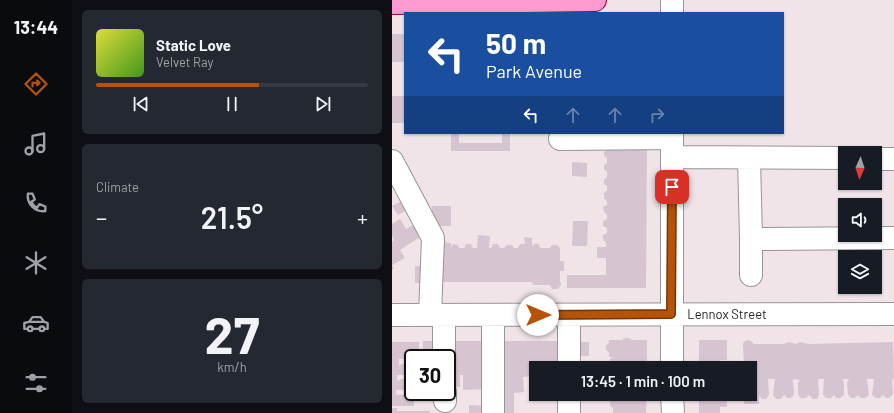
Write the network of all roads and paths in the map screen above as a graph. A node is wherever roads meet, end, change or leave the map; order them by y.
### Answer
1 (596, 0) edge
2 (672, 0) edge
3 (392, 3) edge
4 (672, 12) edge
5 (560, 139) dead end
6 (672, 143) edge
7 (750, 158) junction
8 (838, 158) edge
9 (882, 159) edge
10 (894, 159) edge
11 (392, 161) edge
12 (894, 238) edge
13 (751, 239) junction
14 (751, 275) dead end
15 (671, 314) junction
16 (894, 314) edge
17 (392, 315) edge
18 (437, 315) junction
19 (493, 315) junction
20 (569, 315) junction
21 (443, 349) edge
22 (569, 361) edge
23 (672, 361) edge
24 (569, 401) edge
25 (672, 401) edge
26 (493, 413) edge
27 (569, 413) edge
28 (673, 413) edge

1 - 3 main road
2 - 4 street
5 - 6 street
6 - 7 street
6 - 15 street
7 - 8 street
7 - 13 street
9 - 10 street
11 - 18 street
12 - 13 street
13 - 14 street
15 - 16 street, Lennox Street
15 - 20 street, Lennox Street
15 - 23 street
17 - 18 street, Lennox Street
18 - 19 street, Lennox Street
18 - 21 street
19 - 20 street, Lennox Street
19 - 26 street
20 - 22 street
24 - 27 street
25 - 28 street

